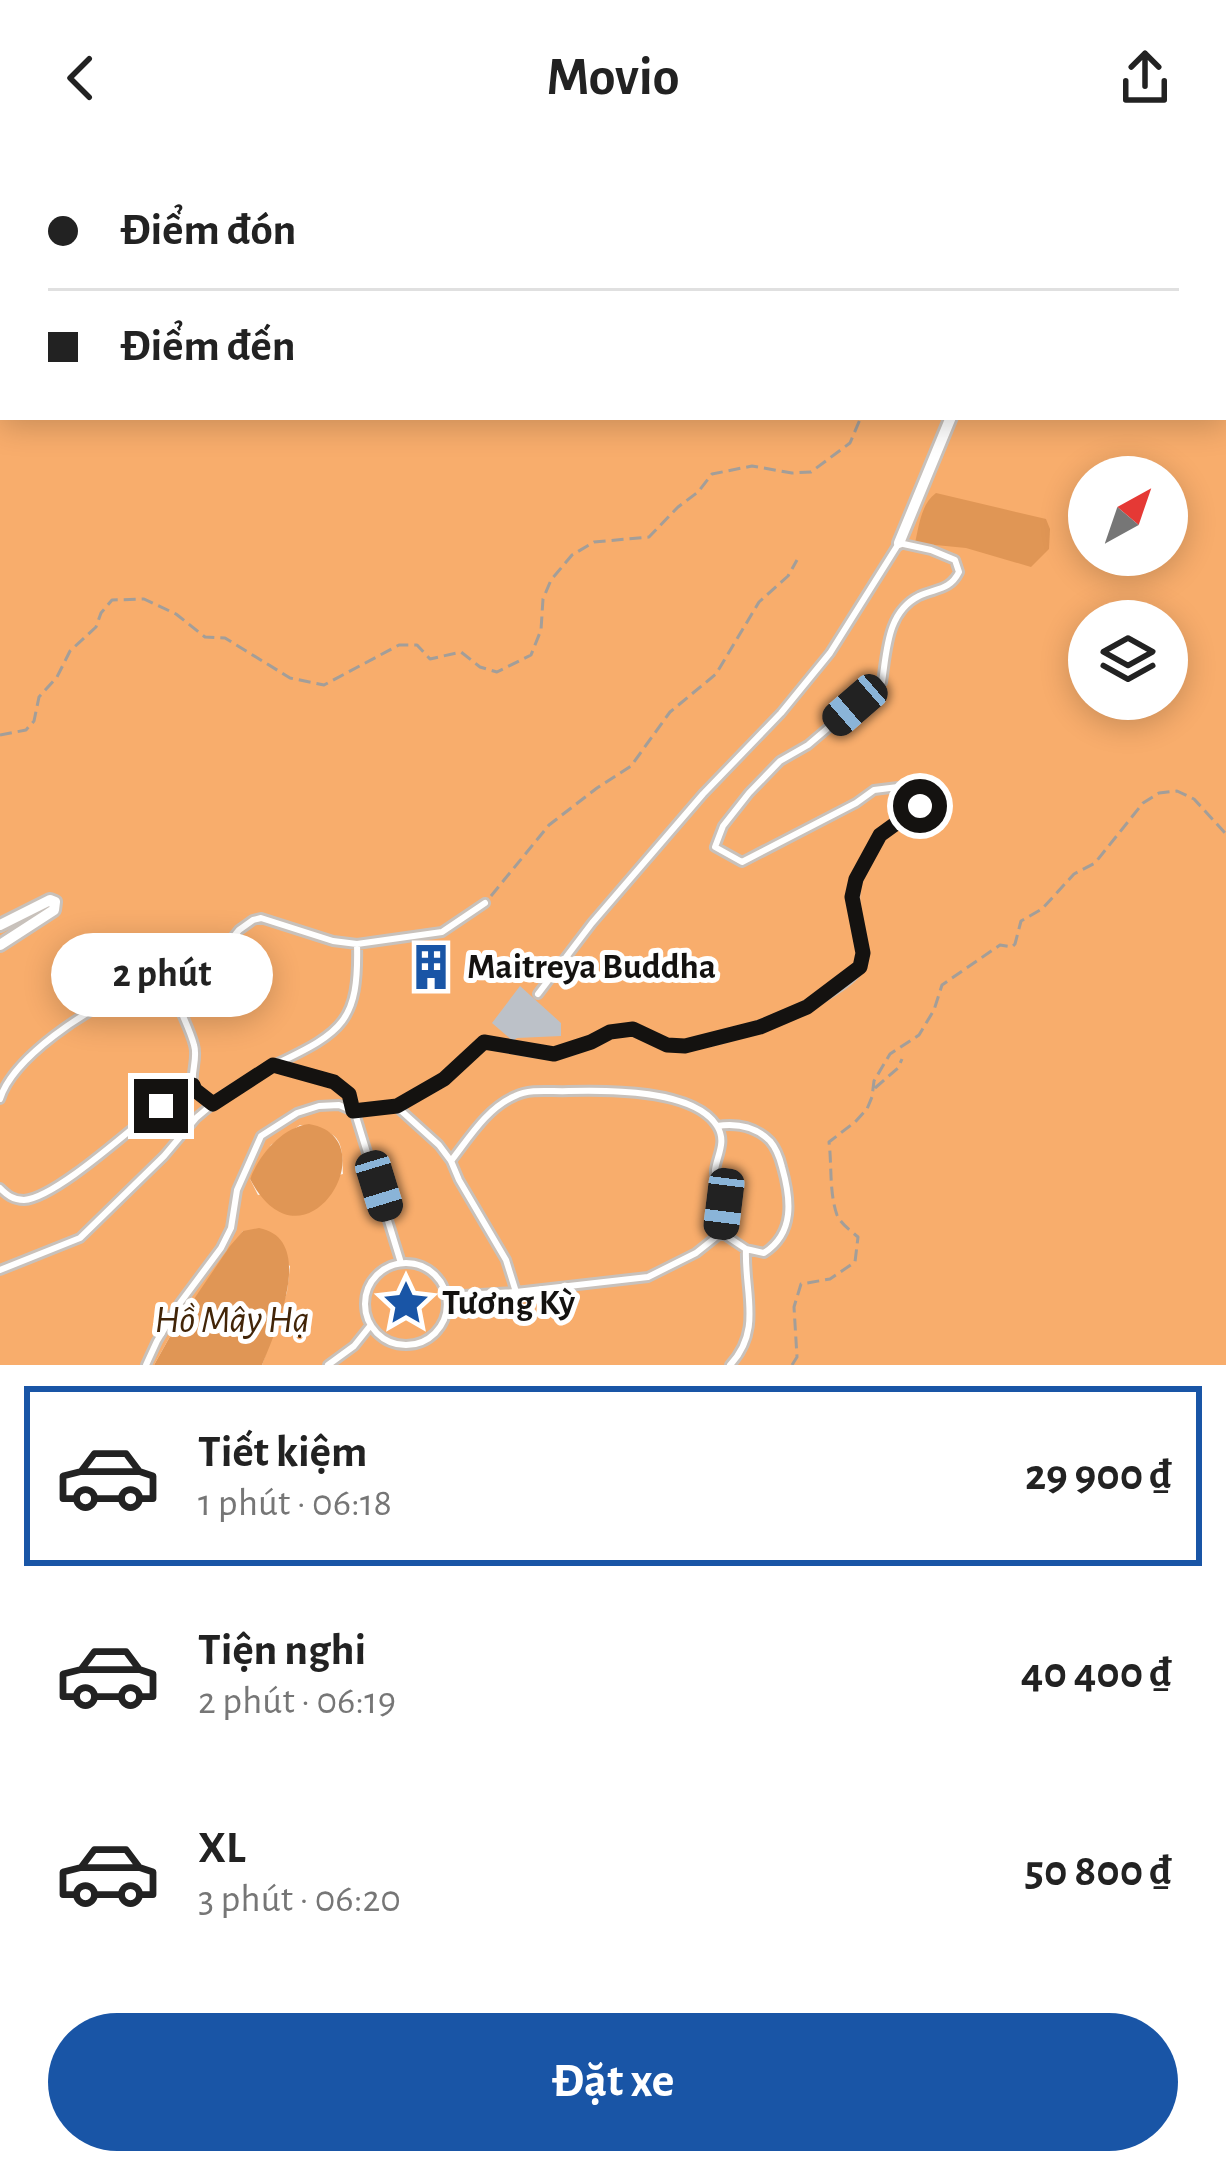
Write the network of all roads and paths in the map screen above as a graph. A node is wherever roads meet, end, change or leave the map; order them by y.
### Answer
1 (860, 420) edge
2 (950, 420) edge
3 (899, 543) junction
4 (797, 560) dead end
5 (0, 736) edge
6 (1226, 834) edge
7 (485, 903) joint
8 (0, 926) edge
9 (357, 944) junction
10 (0, 945) edge
11 (173, 980) junction
12 (538, 994) dead end
13 (902, 1058) dead end
14 (273, 1065) junction
15 (193, 1085) junction
16 (873, 1089) junction
17 (0, 1099) edge
18 (213, 1104) junction
19 (397, 1106) junction
20 (353, 1111) junction
21 (717, 1126) junction
22 (451, 1161) junction
23 (0, 1188) edge
24 (721, 1233) junction
25 (746, 1249) junction
26 (401, 1263) junction
27 (0, 1270) edge
28 (516, 1292) junction
29 (446, 1296) junction
30 (370, 1326) junction
31 (146, 1365) edge
32 (328, 1365) edge
33 (730, 1365) edge
34 (792, 1365) edge

1 - 5 path
2 - 3 street
3 - 12 lane
3 - 19 lane
4 - 7 path
6 - 16 path
7 - 9 lane
8 - 10 street
9 - 11 lane
9 - 14 lane
11 - 15 lane
11 - 17 lane
13 - 16 path
14 - 18 lane
14 - 20 lane
15 - 18 lane
15 - 23 lane
16 - 34 path
18 - 27 lane
19 - 20 lane
19 - 22 lane
20 - 26 lane
20 - 31 lane
21 - 22 lane
21 - 24 lane
21 - 25 lane
22 - 28 lane
24 - 25 lane
24 - 28 lane
25 - 33 lane
26 - 29 lane
26 - 30 lane
28 - 29 lane
29 - 30 lane
30 - 32 lane

